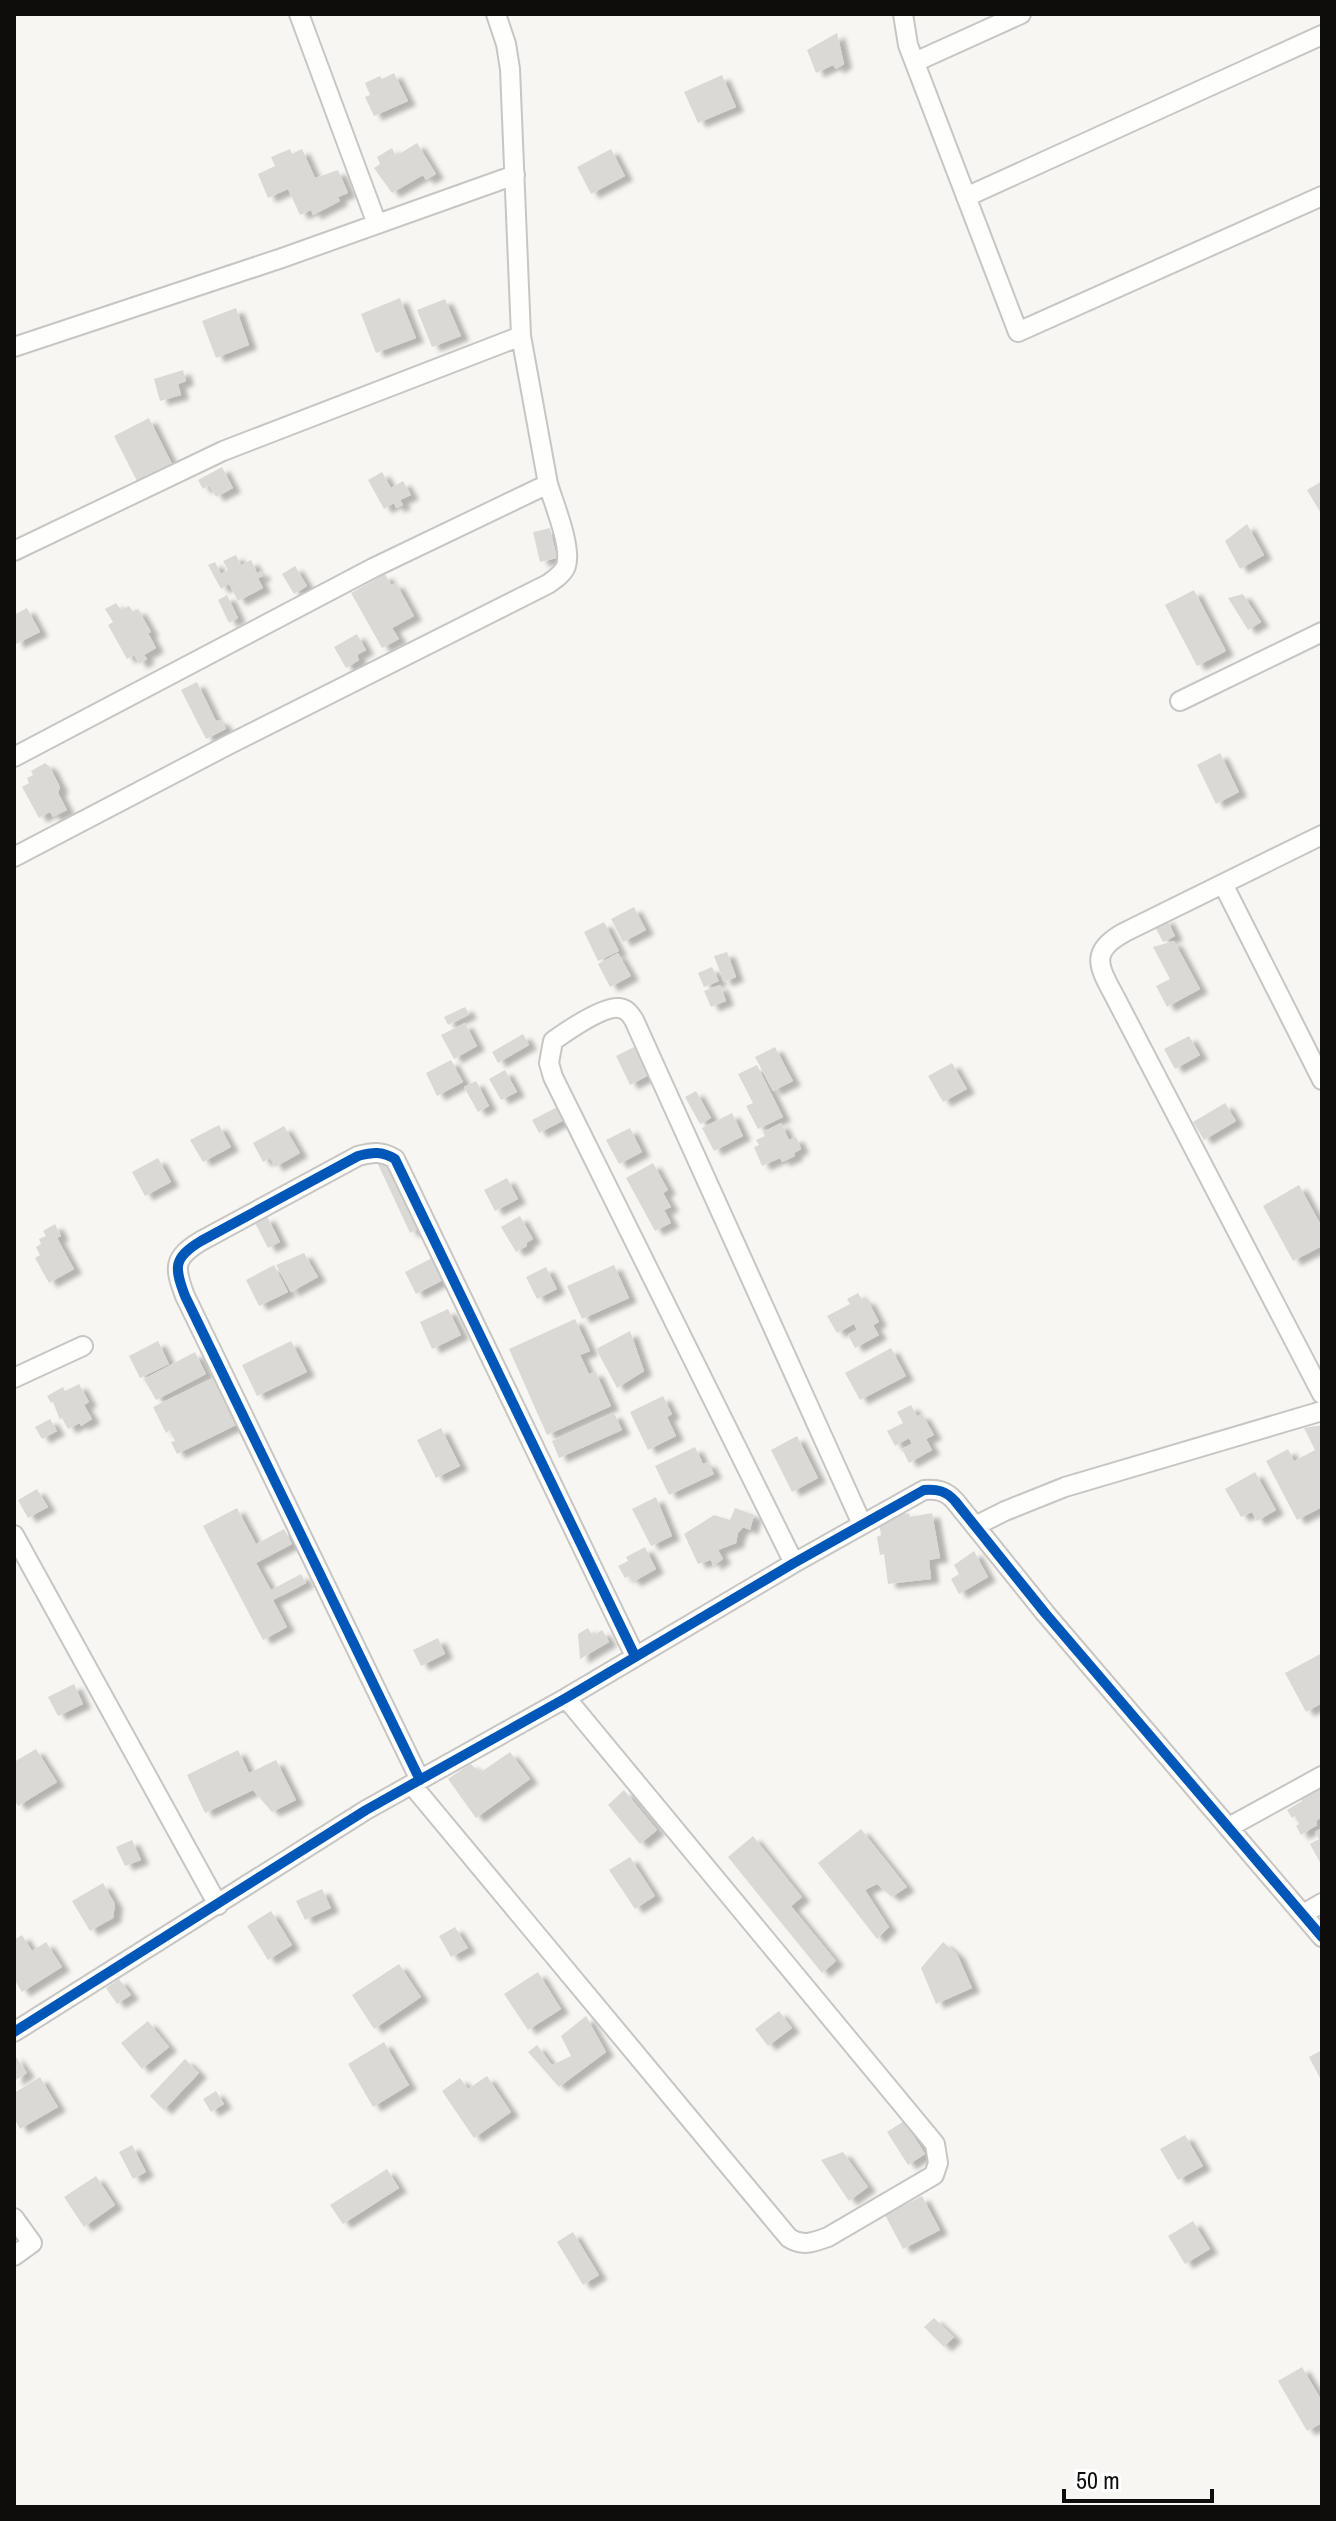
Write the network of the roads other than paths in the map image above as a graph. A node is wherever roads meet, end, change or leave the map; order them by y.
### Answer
1 (299, 14) edge
2 (496, 14) edge
3 (903, 14) edge
4 (1021, 14) edge
5 (1322, 35) edge
6 (915, 62) junction
7 (515, 175) junction
8 (1322, 196) edge
9 (966, 197) junction
10 (377, 224) junction
11 (521, 336) junction
12 (14, 347) edge
13 (548, 484) junction
14 (14, 551) edge
15 (1322, 632) edge
16 (1180, 701) dead end
17 (14, 757) edge
18 (1322, 835) edge
19 (14, 857) edge
20 (1223, 884) junction
21 (1322, 1080) edge
22 (83, 1346) dead end
23 (14, 1378) edge
24 (1322, 1394) edge
25 (1322, 1411) edge
26 (862, 1524) junction
27 (975, 1526) junction
28 (14, 1535) edge
29 (794, 1563) junction
30 (635, 1656) junction
31 (566, 1698) junction
32 (1322, 1776) edge
33 (416, 1782) junction
34 (1229, 1827) junction
35 (1322, 1903) edge
36 (218, 1905) junction
37 (1303, 1914) junction
38 (1322, 1937) edge
39 (14, 2032) edge
40 (14, 2218) edge
41 (14, 2256) edge

1 - 10 street
2 - 7 street
3 - 6 street
4 - 6 street
5 - 9 street
6 - 9 street
7 - 10 street
7 - 11 street
8 - 9 street
10 - 12 street
11 - 13 street
11 - 14 street
13 - 17 street
13 - 19 street
15 - 16 street
18 - 20 street
20 - 21 street
20 - 24 street
22 - 23 street
25 - 27 street
26 - 27 street
26 - 29 street
26 - 29 street
27 - 34 street
28 - 36 street
29 - 30 street
30 - 31 street
30 - 33 street
31 - 33 street
31 - 33 street
32 - 34 street
33 - 36 street
34 - 37 street
35 - 37 street
36 - 39 street
37 - 38 street
40 - 41 street

